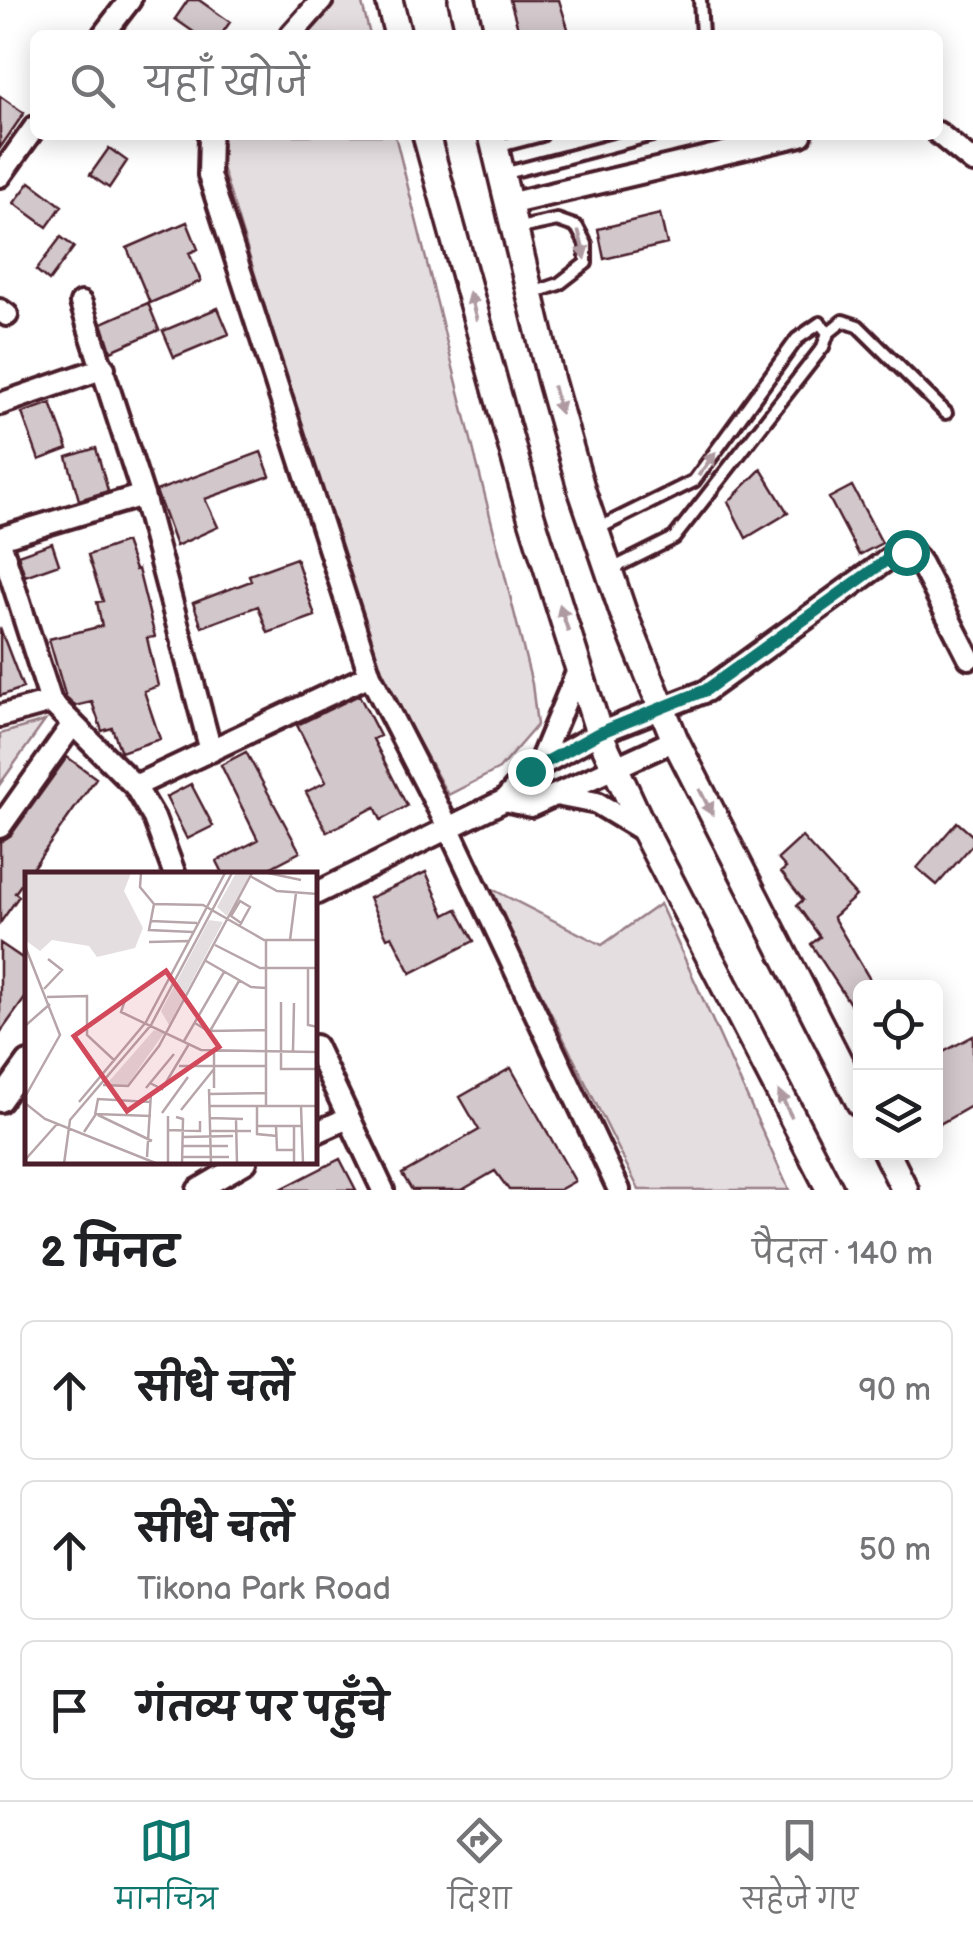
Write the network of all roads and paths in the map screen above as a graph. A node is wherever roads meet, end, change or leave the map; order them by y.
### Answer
1 (130, 0) edge
2 (322, 0) edge
3 (388, 0) edge
4 (462, 0) edge
5 (700, 0) edge
6 (107, 30) edge
7 (296, 30) edge
8 (397, 30) edge
9 (469, 30) edge
10 (702, 30) edge
11 (30, 134) edge
12 (943, 136) edge
13 (210, 140) edge
14 (427, 140) edge
15 (633, 140) edge
16 (779, 140) edge
17 (494, 141) edge
18 (973, 162) edge
19 (501, 174) junction
20 (0, 176) edge
21 (508, 204) junction
22 (514, 230) junction
23 (530, 294) junction
24 (81, 303) dead end
25 (828, 332) junction
26 (104, 368) junction
27 (0, 404) edge
28 (946, 413) dead end
29 (678, 493) junction
30 (143, 496) junction
31 (692, 514) junction
32 (594, 530) junction
33 (0, 540) edge
34 (608, 571) junction
35 (969, 658) dead end
36 (580, 668) junction
37 (370, 675) junction
38 (51, 702) junction
39 (660, 708) junction
40 (0, 716) edge
41 (73, 724) junction
42 (599, 733) junction
43 (674, 740) junction
44 (212, 750) junction
45 (538, 766) junction
46 (613, 767) junction
47 (135, 786) junction
48 (555, 795) junction
49 (504, 800) junction
50 (0, 827) edge
51 (450, 831) junction
52 (645, 832) junction
53 (174, 872) edge
54 (318, 893) edge
55 (318, 1053) edge
56 (25, 1066) edge
57 (853, 1089) edge
58 (0, 1101) edge
59 (348, 1118) junction
60 (318, 1132) edge
61 (890, 1160) edge
62 (241, 1165) edge
63 (198, 1190) edge
64 (383, 1190) edge
65 (619, 1190) edge
66 (830, 1190) edge
67 (905, 1190) edge

1 - 6 street
2 - 7 street
3 - 8 street
4 - 9 street
5 - 10 lane
11 - 20 street
12 - 18 street
13 - 37 street
36 -> 14 street
15 - 19 lane
16 - 21 street
17 - 19 street
19 - 21 street
21 - 22 street
22 - 23 street
22 -> 23 lane
23 -> 32 street
24 - 26 street
25 - 28 lane
29 -> 25 lane
25 - 31 lane
26 - 27 street
26 - 30 street
29 - 31 lane
29 - 32 lane
30 - 33 street
30 - 44 street
31 - 34 lane
32 - 34 street
33 - 38 street
34 - 39 street
35 - 39 street
36 - 42 street
36 - 45 street
37 - 44 street
37 - 51 street
38 - 40 street
38 - 41 street
39 - 42 street
39 - 43 street
41 - 47 street
41 - 50 street
42 - 45 street
42 - 46 street
43 - 46 street
43 -> 57 street
44 - 47 street
45 - 49 street
46 - 48 street
46 - 52 street
47 - 53 street
48 - 49 street
48 - 52 street
49 - 51 street
51 - 54 street
51 - 65 street
66 -> 52 street
55 - 59 street
56 - 58 street
59 - 60 street
59 - 64 street
61 - 67 street
62 - 63 street

